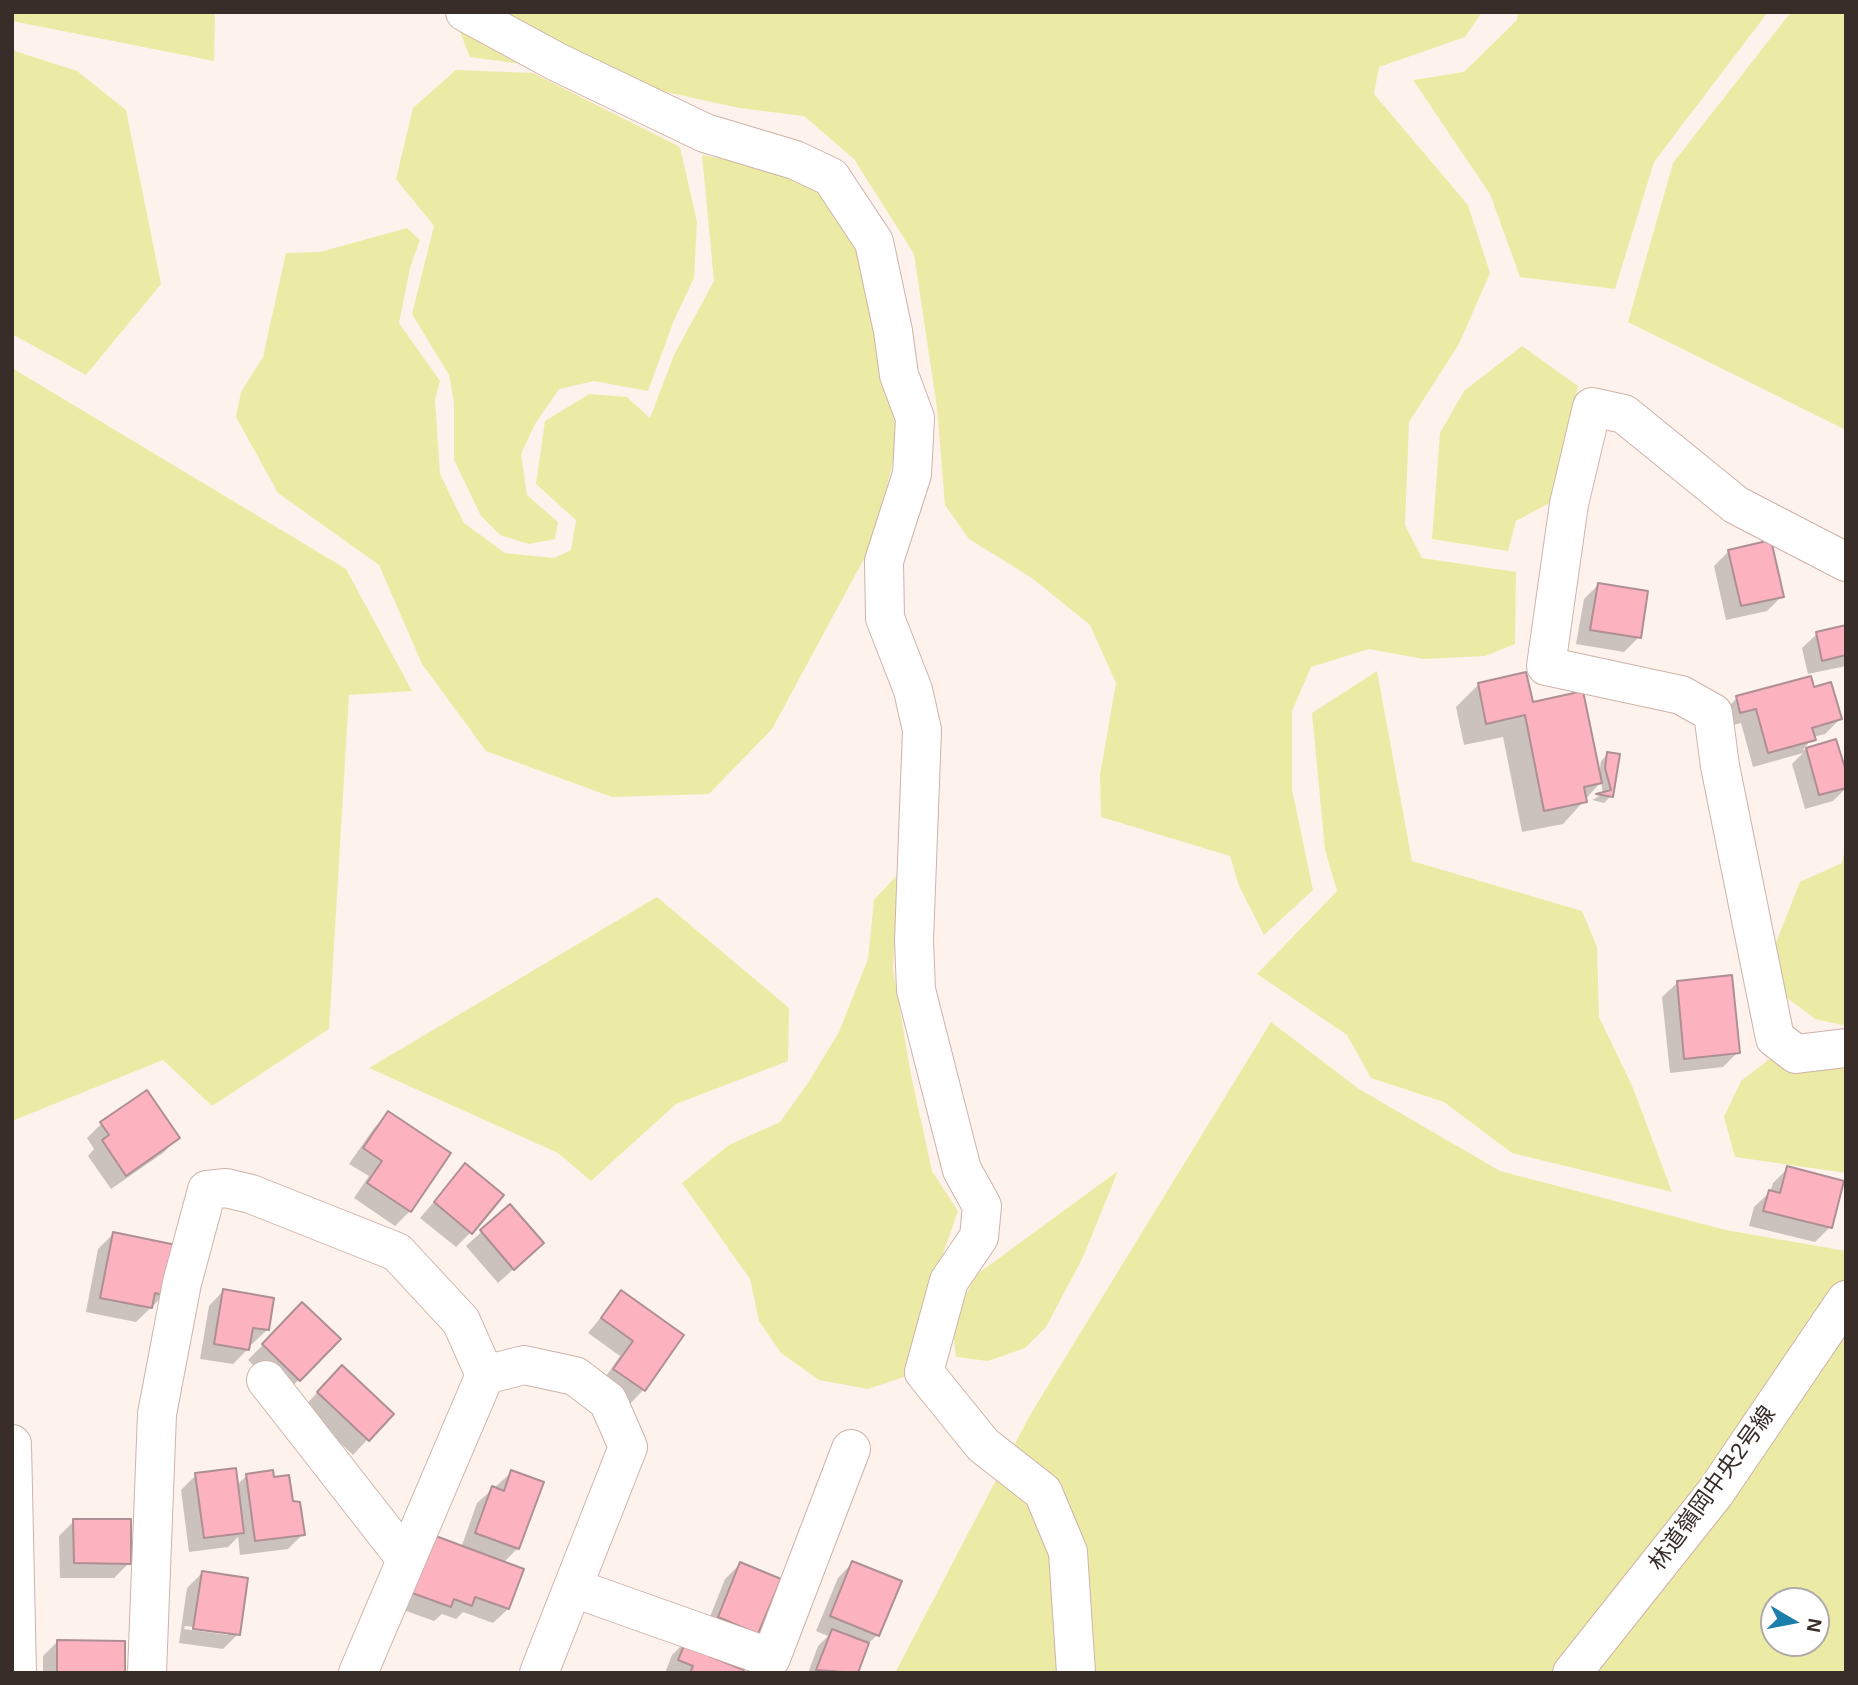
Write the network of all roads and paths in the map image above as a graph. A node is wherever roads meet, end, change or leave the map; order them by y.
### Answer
1 (465, 12) edge
2 (1846, 562) edge
3 (1846, 1048) edge
4 (1846, 1300) edge
5 (485, 1375) junction
6 (266, 1380) dead end
7 (12, 1444) edge
8 (851, 1449) dead end
9 (406, 1559) junction
10 (574, 1588) junction
11 (17, 1673) edge
12 (147, 1673) edge
13 (358, 1673) edge
14 (539, 1673) edge
15 (1076, 1673) edge
16 (1572, 1673) edge

1 - 15 street
2 - 3 street
4 - 16 street, 林道嶺岡中央2号線
5 - 9 street
5 - 10 street
5 - 12 street
6 - 9 street
7 - 11 street
8 - 10 street
9 - 13 street
10 - 14 street

